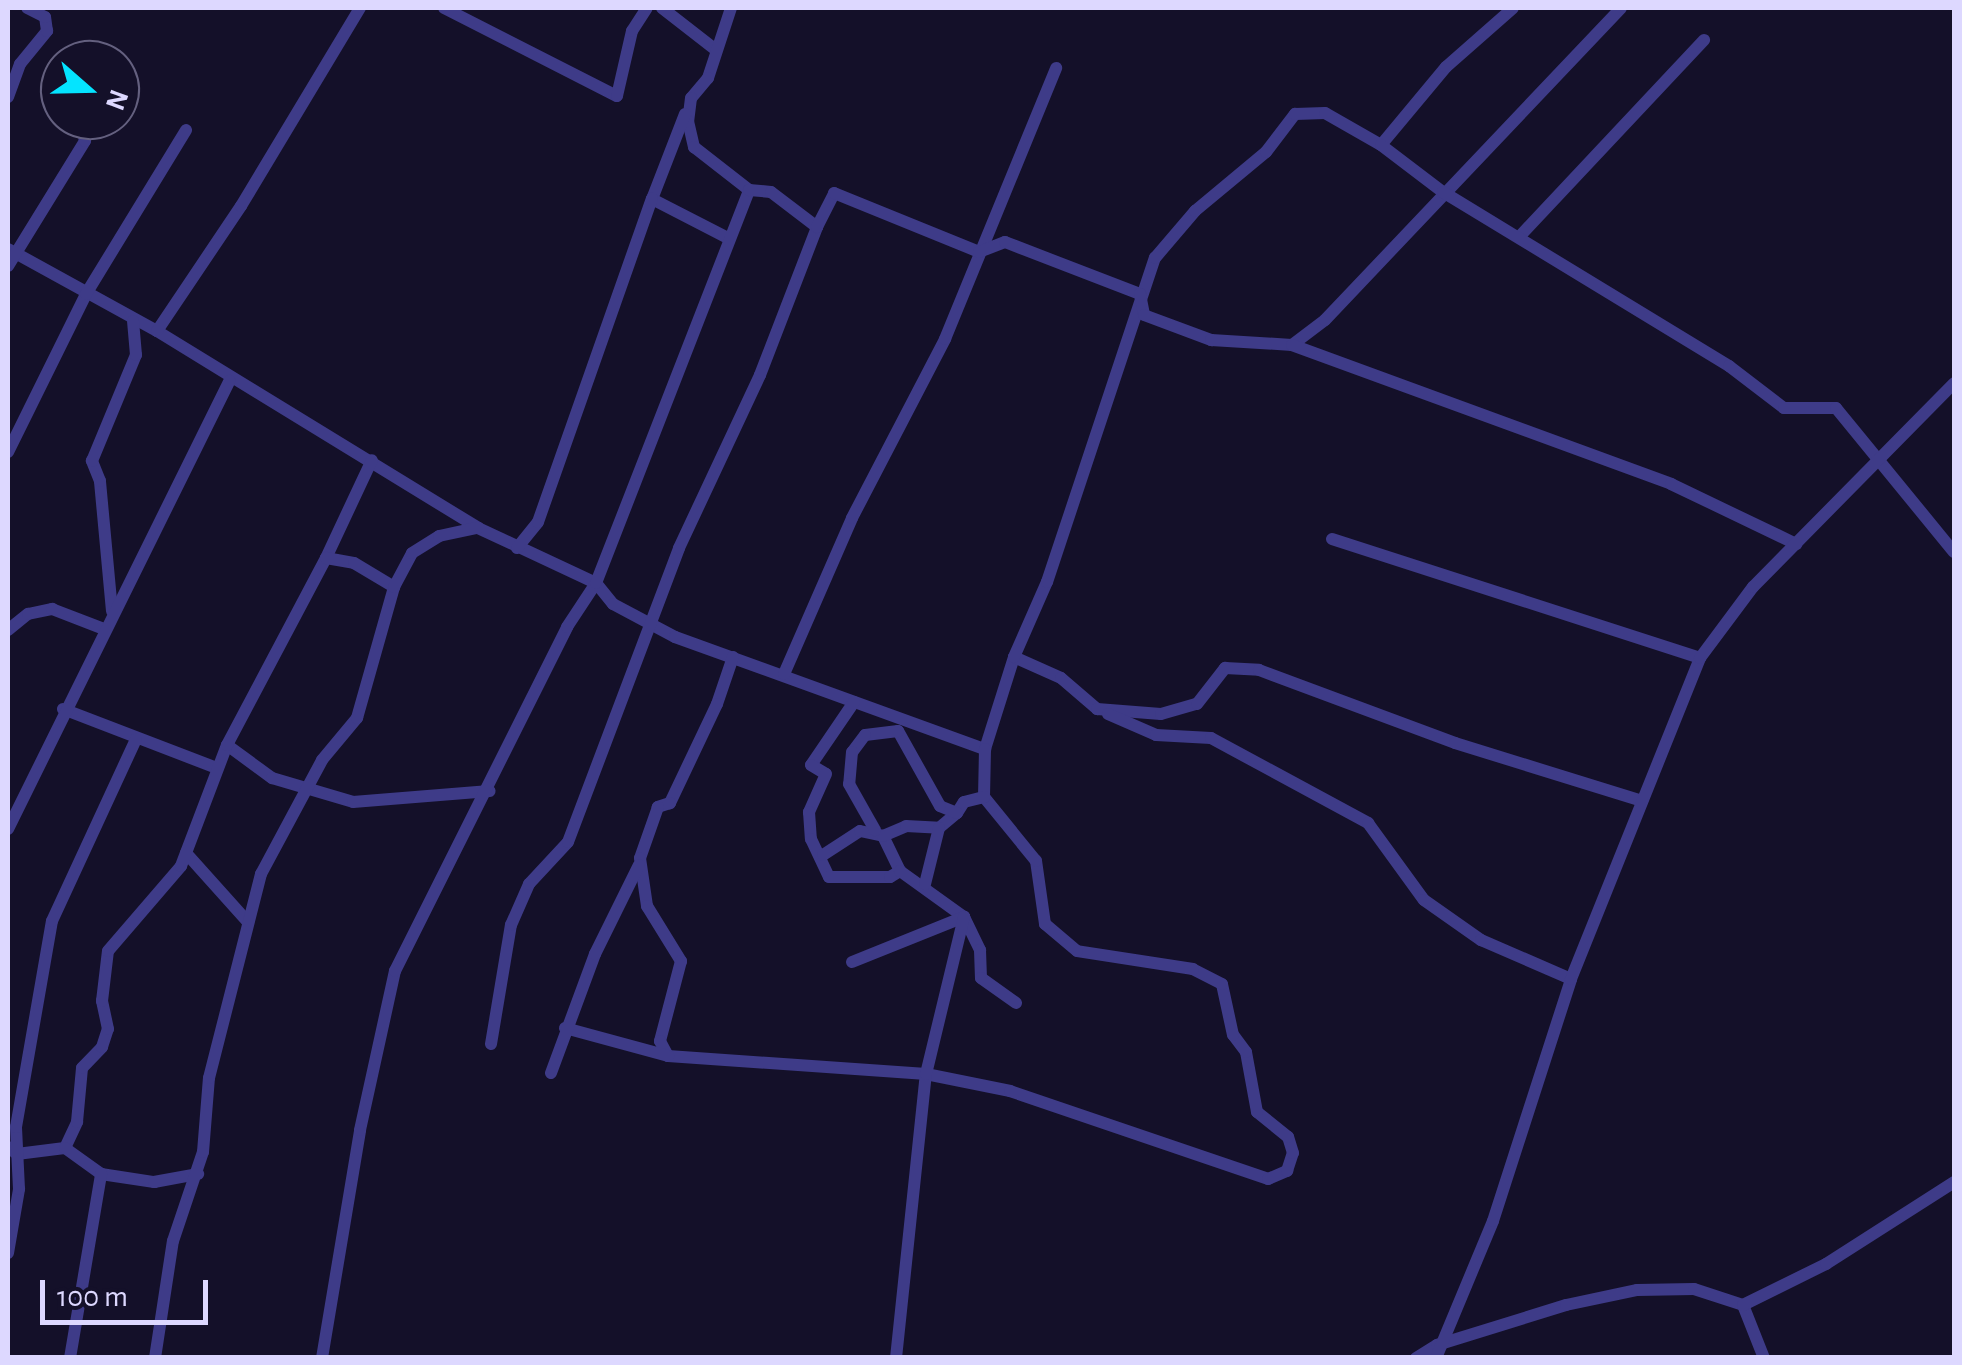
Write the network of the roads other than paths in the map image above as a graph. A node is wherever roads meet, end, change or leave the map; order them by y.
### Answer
1 (26, 8) edge
2 (360, 8) edge
3 (444, 8) edge
4 (647, 8) edge
5 (662, 8) edge
6 (731, 8) edge
7 (1513, 8) edge
8 (1621, 8) edge
9 (1704, 40) dead end
10 (716, 50) junction
11 (1056, 68) dead end
12 (8, 98) edge
13 (691, 98) junction
14 (186, 130) dead end
15 (85, 140) edge
16 (1382, 145) junction
17 (748, 190) junction
18 (1442, 192) junction
19 (652, 199) junction
20 (817, 227) junction
21 (1520, 236) junction
22 (728, 238) junction
23 (979, 252) junction
24 (10, 256) edge
25 (86, 294) junction
26 (1140, 294) junction
27 (134, 320) junction
28 (156, 331) junction
29 (1292, 345) junction
30 (228, 380) junction
31 (1954, 383) edge
32 (8, 452) edge
33 (1882, 457) junction
34 (372, 460) junction
35 (478, 528) junction
36 (1332, 539) dead end
37 (1796, 544) junction
38 (517, 548) junction
39 (1954, 552) edge
40 (326, 558) junction
41 (596, 583) junction
42 (394, 587) junction
43 (112, 613) junction
44 (651, 624) junction
45 (104, 629) junction
46 (8, 630) edge
47 (732, 657) junction
48 (1014, 658) junction
49 (1700, 658) junction
50 (784, 674) junction
51 (854, 702) junction
52 (62, 709) junction
53 (1097, 709) junction
54 (898, 716) junction
55 (898, 730) junction
56 (136, 738) junction
57 (227, 745) junction
58 (985, 749) junction
59 (217, 768) junction
60 (304, 790) junction
61 (490, 791) junction
62 (984, 797) junction
63 (1642, 801) junction
64 (957, 813) junction
65 (8, 828) edge
66 (940, 828) junction
67 (879, 833) junction
68 (186, 853) junction
69 (824, 855) junction
70 (639, 866) junction
71 (900, 871) junction
72 (925, 884) junction
73 (964, 917) junction
74 (248, 922) junction
75 (852, 962) dead end
76 (1571, 979) junction
77 (1016, 1003) dead end
78 (565, 1028) junction
79 (491, 1044) dead end
80 (668, 1056) junction
81 (551, 1072) dead end
82 (926, 1074) junction
83 (65, 1148) junction
84 (12, 1150) edge
85 (101, 1174) junction
86 (198, 1174) junction
87 (1954, 1182) edge
88 (8, 1254) edge
89 (1743, 1305) junction
90 (1437, 1351) edge
91 (70, 1358) edge
92 (155, 1358) edge
93 (322, 1358) edge
94 (896, 1358) edge
95 (1416, 1358) edge
96 (1764, 1358) edge

1 - 12 street
2 - 28 street
3 - 4 street
5 - 10 street
6 - 10 street
7 - 16 street
8 - 18 street
9 - 21 street
10 - 13 street
11 - 23 street
13 - 17 street
13 - 19 street
14 - 25 street
15 - 24 street
16 - 18 street
16 - 26 street
17 - 20 street
17 - 22 street
18 - 21 street
18 - 29 street
19 - 22 street
19 - 38 street
20 - 23 street
20 - 44 street
21 - 33 street
22 - 41 street
23 - 26 street
23 - 50 street
24 - 25 street
25 - 27 street
25 - 32 street
26 - 29 street
26 - 48 street
27 - 28 street
27 - 43 street
28 - 30 street
29 - 37 street
30 - 34 street
30 - 43 street
31 - 33 street
33 - 37 street
33 - 39 street
34 - 35 street
34 - 40 street
35 - 38 street
35 - 42 street
36 - 49 street
37 - 49 street
38 - 41 street
40 - 42 street
40 - 57 street
41 - 44 street
41 - 61 street
42 - 60 street
43 - 45 street
44 - 47 street
44 - 79 street
45 - 46 street
45 - 52 street
47 - 50 street
47 - 70 street
48 - 53 street
48 - 58 street
49 - 63 street
50 - 51 street
51 - 54 street
51 - 69 street
52 - 56 street
52 - 65 street
53 - 63 street
53 - 76 street
54 - 55 street
54 - 58 street
55 - 64 street
55 - 67 street
56 - 59 street
56 - 84 street
57 - 59 street
57 - 60 street
58 - 62 street
59 - 68 street
60 - 61 street
60 - 74 street
61 - 93 street
62 - 64 street
62 - 82 street
63 - 76 street
64 - 66 street
66 - 67 street
66 - 72 street
67 - 69 street
67 - 71 street
68 - 74 street
68 - 83 street
69 - 71 street
70 - 78 street
70 - 80 street
71 - 72 street
72 - 73 street
73 - 75 street
73 - 77 street
73 - 82 street
74 - 86 street
76 - 90 street
78 - 80 street
78 - 81 street
80 - 82 street
82 - 94 street
83 - 84 street
83 - 85 street
84 - 88 street
85 - 86 street
85 - 91 street
86 - 92 street
87 - 89 street
89 - 90 street
89 - 96 street
90 - 95 street

